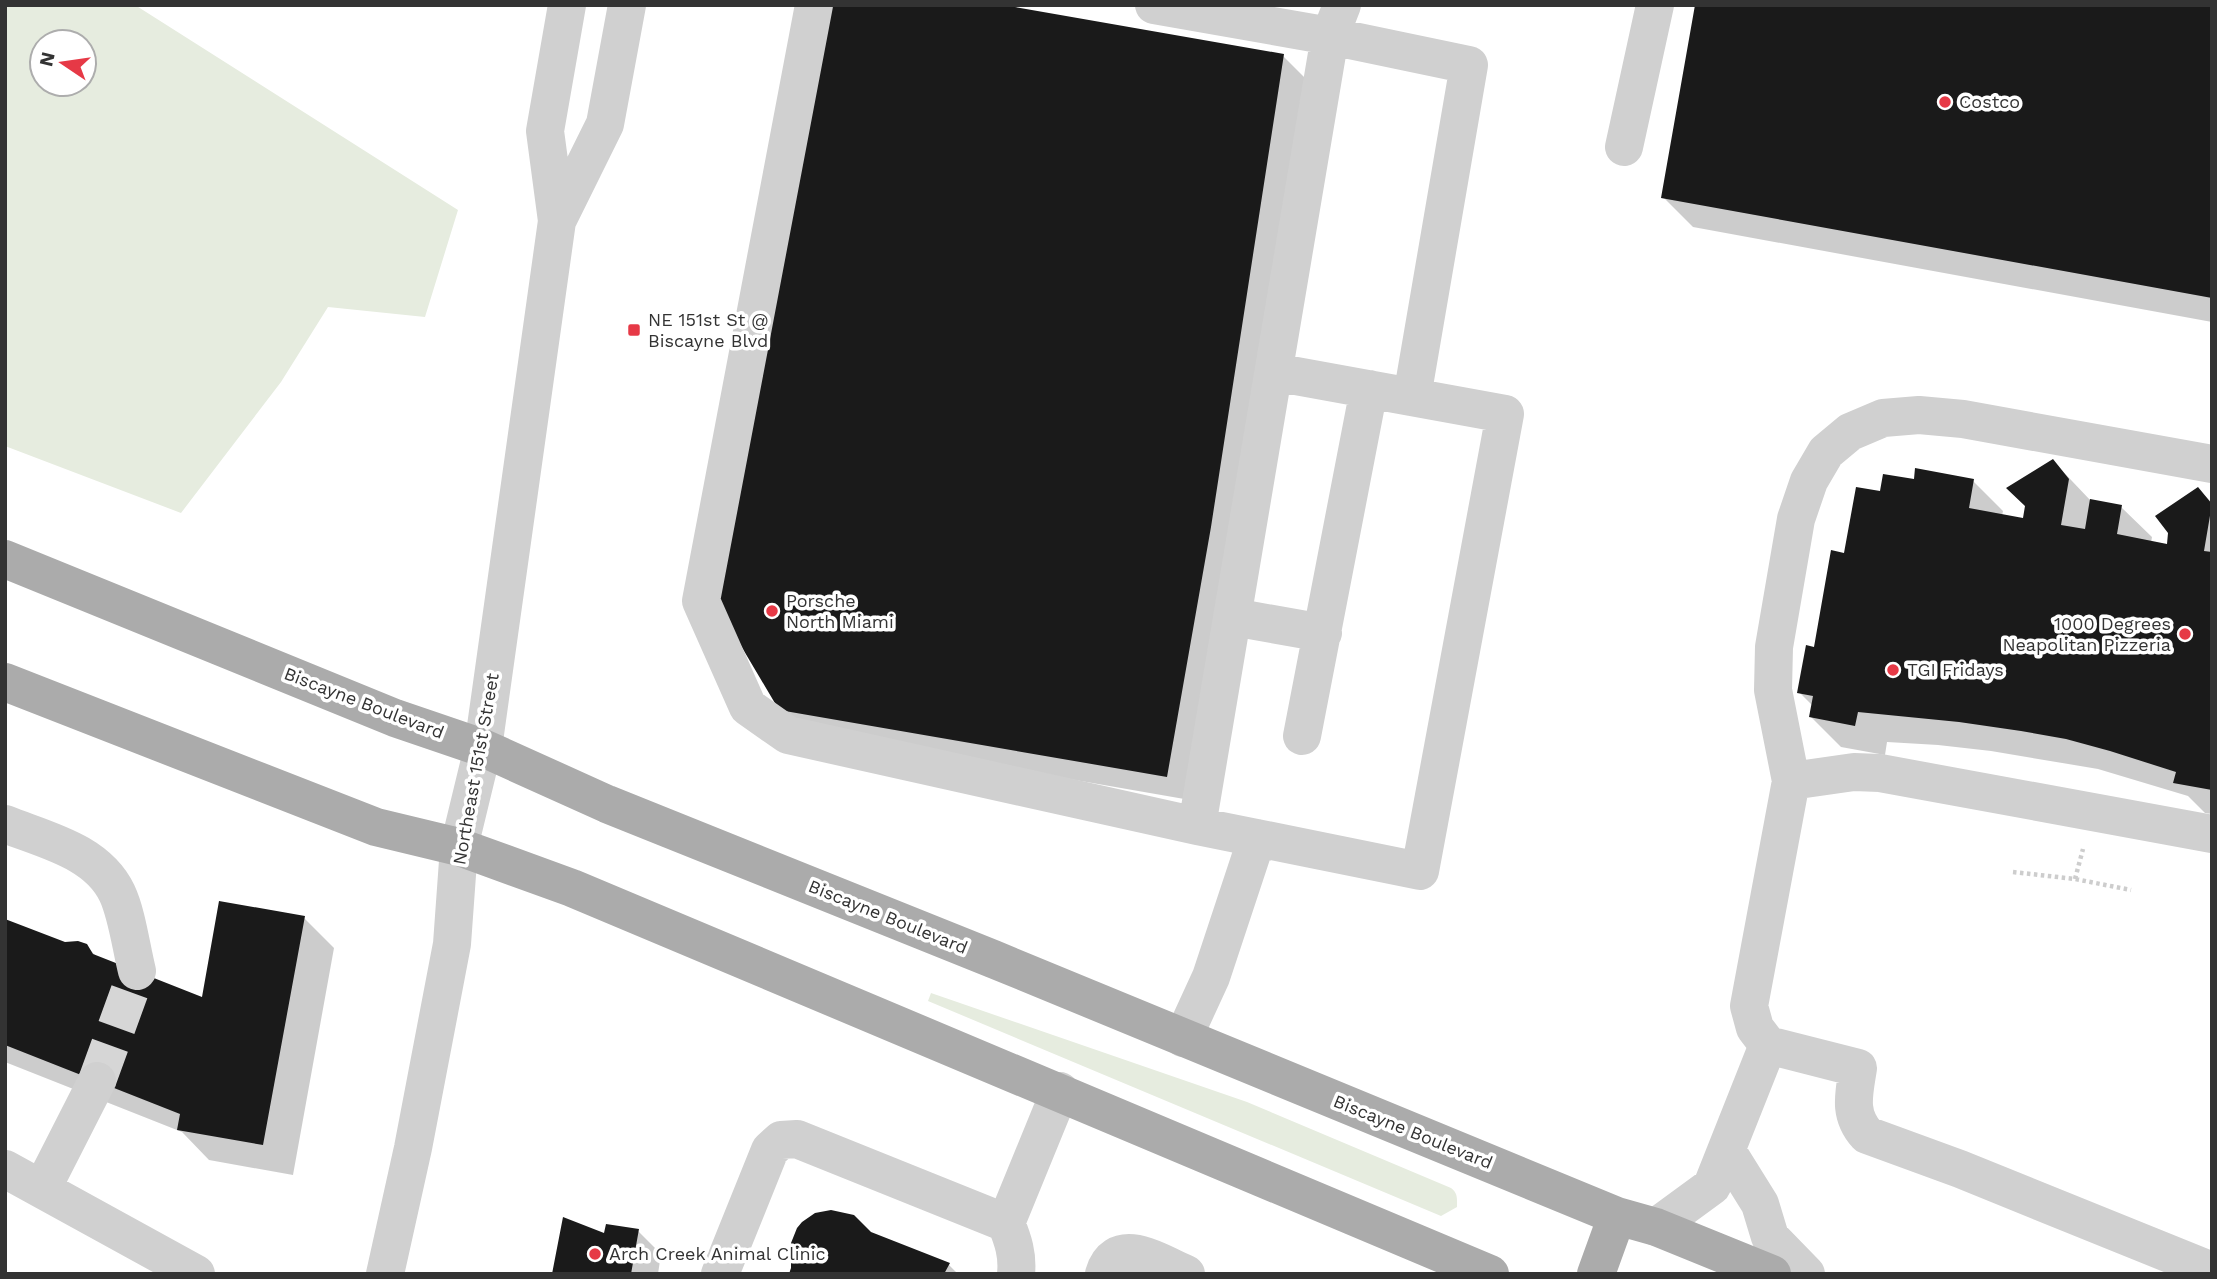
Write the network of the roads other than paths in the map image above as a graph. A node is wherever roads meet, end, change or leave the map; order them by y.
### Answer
1 (567, 5) edge
2 (627, 5) edge
3 (814, 5) edge
4 (1154, 5) edge
5 (1655, 5) edge
6 (1336, 21) edge
7 (1624, 147) dead end
8 (557, 220) junction
9 (1274, 372) junction
10 (1368, 389) junction
11 (1412, 397) junction
12 (2212, 464) edge
13 (5, 559) edge
14 (1233, 617) junction
15 (1323, 633) junction
16 (5, 682) edge
17 (1302, 736) dead end
18 (483, 748) junction
19 (1791, 781) junction
20 (5, 824) edge
21 (1197, 826) junction
22 (2212, 834) edge
23 (1257, 838) junction
24 (459, 847) junction
25 (137, 971) tunnel mouth
26 (1183, 1038) junction
27 (1768, 1045) junction
28 (97, 1081) tunnel mouth
29 (1060, 1091) junction
30 (1727, 1151) junction
31 (5, 1169) edge
32 (42, 1189) junction
33 (1617, 1216) junction
34 (1006, 1223) junction
35 (1656, 1227) junction
36 (2212, 1271) edge
37 (196, 1274) edge
38 (384, 1274) edge
39 (720, 1274) edge
40 (1016, 1274) edge
41 (1104, 1274) edge
42 (1186, 1274) edge
43 (1490, 1274) edge
44 (1596, 1274) edge
45 (1772, 1274) edge
46 (1806, 1274) edge

1 - 8 street, Northeast 151st Street
2 - 8 street, Northeast 151st Street
3 - 21 street
4 - 6 street
5 - 7 street
6 - 9 street
6 - 11 street
8 - 18 street, Northeast 151st Street
9 - 10 street
9 - 14 street
10 - 11 street
10 - 15 street
11 - 23 street
12 - 19 street
13 - 18 main road, Biscayne Boulevard
14 - 15 street
14 - 21 street
15 - 17 street
16 - 24 main road
18 - 24 street, Northeast 151st Street
18 - 26 main road, Biscayne Boulevard
19 - 22 street
19 - 27 street
20 - 25 street
21 - 23 street
23 - 26 street
24 - 29 main road
24 - 38 street, Northeast 151st Street
26 - 33 main road, Biscayne Boulevard
27 - 30 street
27 - 36 street
28 - 32 street
29 - 34 street
29 - 43 main road
30 - 35 street
30 - 46 street
31 - 32 street
32 - 37 street
33 - 35 main road, Biscayne Boulevard
33 - 44 main road
34 - 39 street
34 - 40 street
35 - 45 main road, Biscayne Boulevard
41 - 42 street

